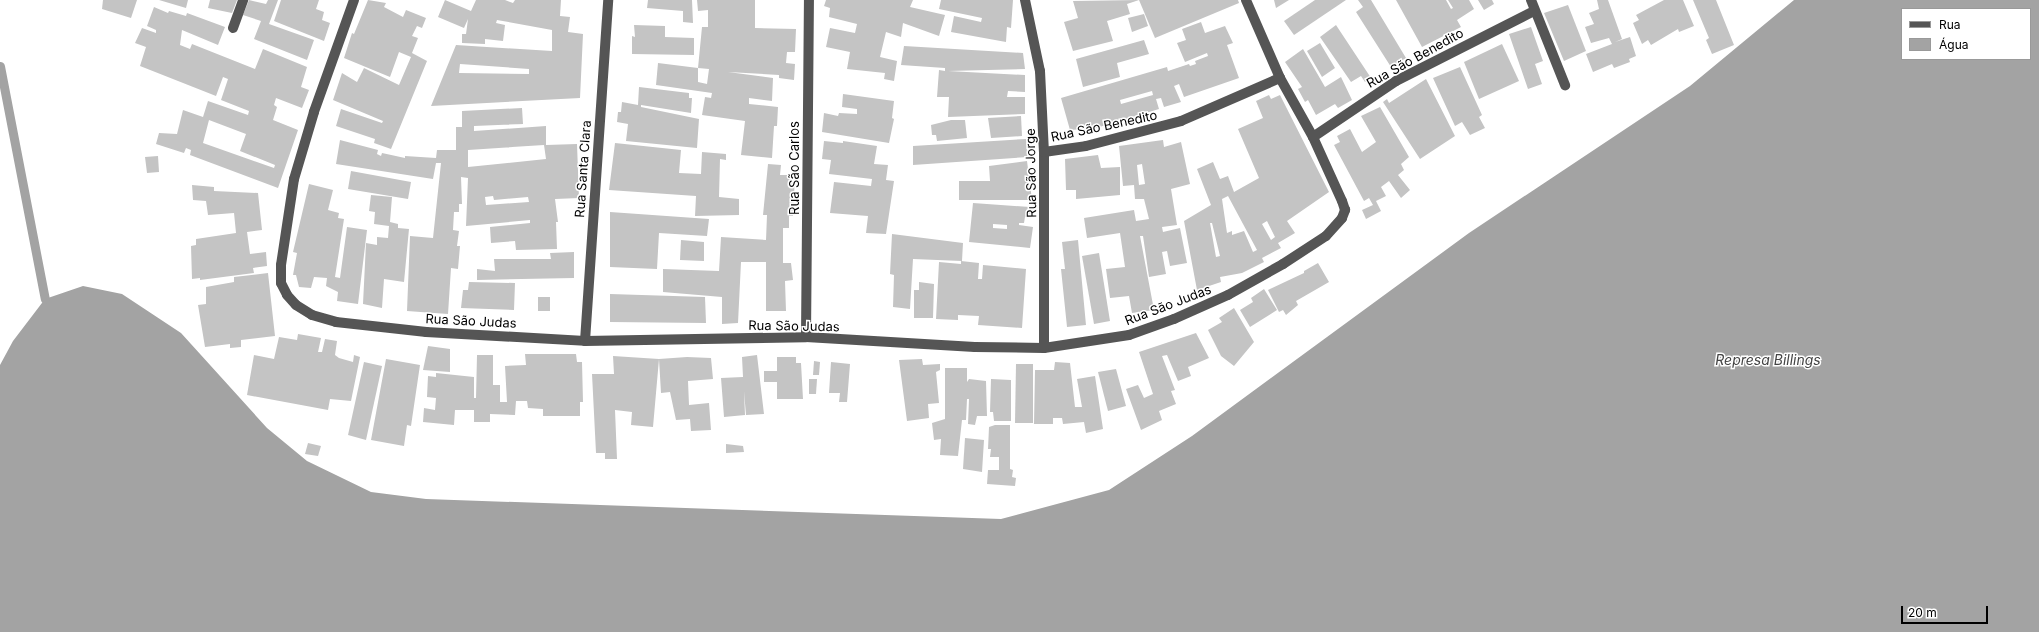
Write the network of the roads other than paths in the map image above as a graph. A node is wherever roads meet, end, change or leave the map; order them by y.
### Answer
1 (243, 0) edge
2 (354, 0) edge
3 (608, 0) edge
4 (809, 0) edge
5 (1025, 0) edge
6 (1246, 0) edge
7 (1531, 0) edge
8 (1534, 11) junction
9 (233, 28) dead end
10 (1280, 78) junction
11 (1565, 85) dead end
12 (1313, 137) junction
13 (1044, 152) junction
14 (806, 337) junction
15 (585, 341) junction
16 (1044, 348) junction

1 - 9 street
2 - 15 street, Rua São Judas
3 - 15 street, Rua Santa Clara
4 - 14 street, Rua São Carlos
5 - 13 street, Rua São Jorge
6 - 10 street, Rua São Judas
7 - 8 street
8 - 11 street
8 - 12 street, Rua São Benedito
10 - 12 street, Rua São Judas
10 - 13 street, Rua São Benedito
12 - 16 street, Rua São Judas
13 - 16 street, Rua São Jorge
14 - 15 street, Rua São Judas
14 - 16 street, Rua São Judas

